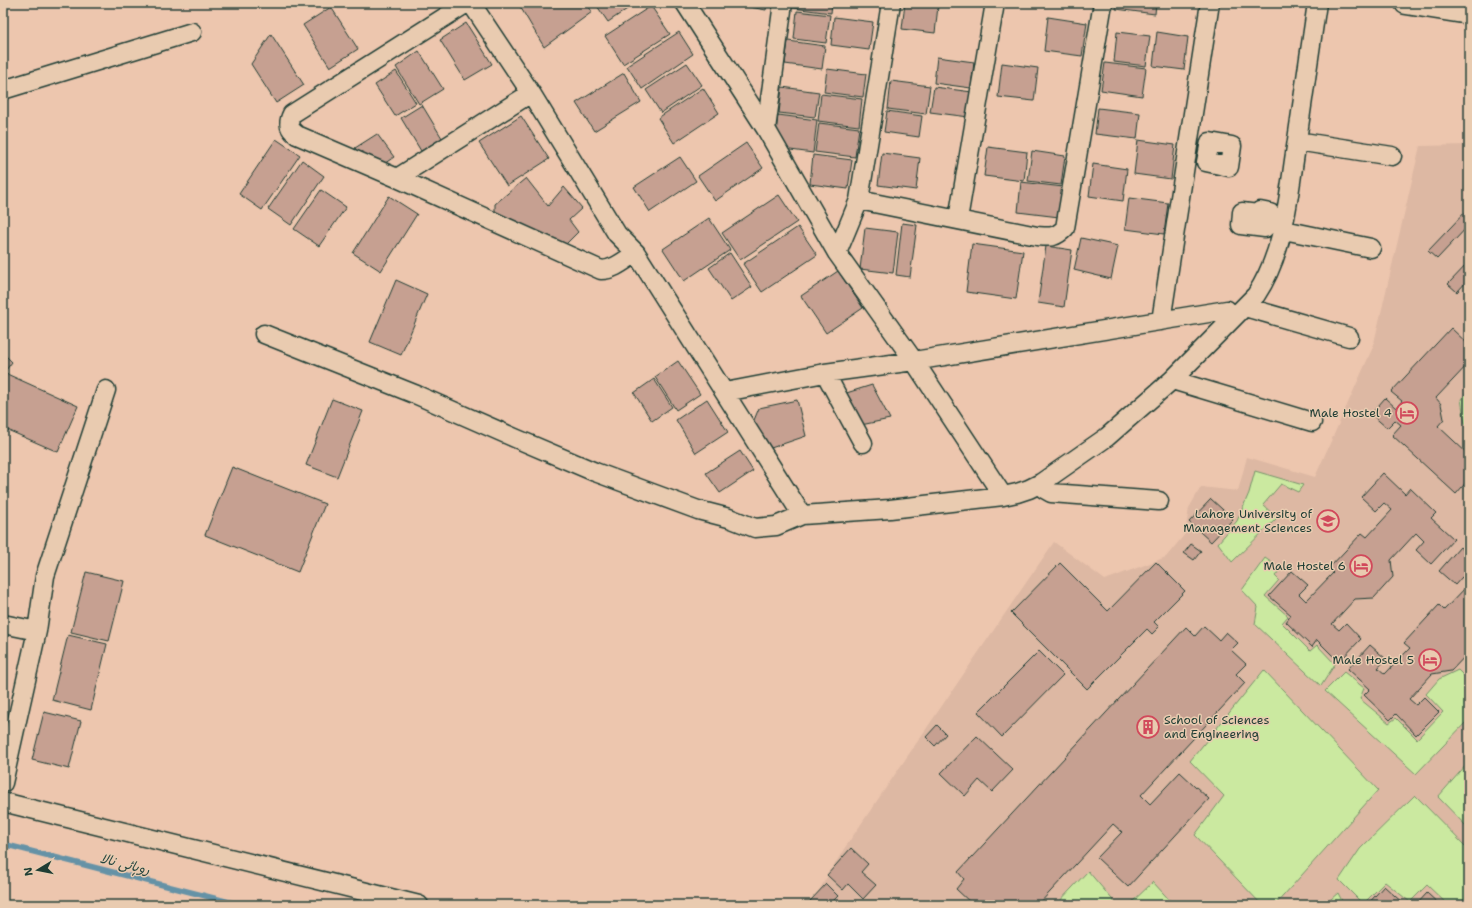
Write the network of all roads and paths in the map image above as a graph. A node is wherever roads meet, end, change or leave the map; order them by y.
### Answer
1 (467, 3) edge
2 (472, 3) edge
3 (685, 3) edge
4 (783, 3) edge
5 (891, 3) edge
6 (995, 3) edge
7 (1103, 3) edge
8 (1210, 3) edge
9 (1317, 3) edge
10 (1419, 4) edge
11 (1469, 13) edge
12 (192, 32) dead end
13 (3, 90) edge
14 (531, 93) junction
15 (766, 129) junction
16 (1297, 141) junction
17 (1392, 156) dead end
18 (397, 178) junction
19 (858, 200) junction
20 (958, 219) junction
21 (1284, 230) junction
22 (1371, 248) dead end
23 (636, 253) junction
24 (837, 253) junction
25 (1239, 313) junction
26 (1161, 321) junction
27 (264, 334) dead end
28 (1349, 337) dead end
29 (914, 361) junction
30 (825, 373) junction
31 (1172, 380) junction
32 (106, 390) dead end
33 (724, 392) junction
34 (1312, 422) dead end
35 (863, 443) dead end
36 (1041, 483) junction
37 (1003, 496) junction
38 (1159, 501) dead end
39 (802, 515) junction
40 (3, 624) edge
41 (37, 631) junction
42 (3, 783) edge
43 (3, 802) edge
44 (419, 905) edge

1 - 18 street
2 - 14 street
3 - 15 street
4 - 15 street
5 - 19 street
6 - 20 street
7 - 20 street
8 - 26 street
9 - 16 street
10 - 11 street
12 - 13 street
14 - 18 street
14 - 23 street
15 - 24 street
16 - 17 street
16 - 21 street
18 - 23 street
19 - 20 street
19 - 24 street
21 - 22 street
21 - 25 street
23 - 33 street
24 - 29 street
25 - 26 street
25 - 28 street
25 - 31 street
26 - 29 street
27 - 39 street
29 - 30 street
29 - 37 street
30 - 33 street
30 - 35 street
31 - 34 street
31 - 36 street
32 - 41 street
33 - 39 street
36 - 37 street
36 - 38 street
37 - 39 street
40 - 41 street
41 - 42 street
43 - 44 street

